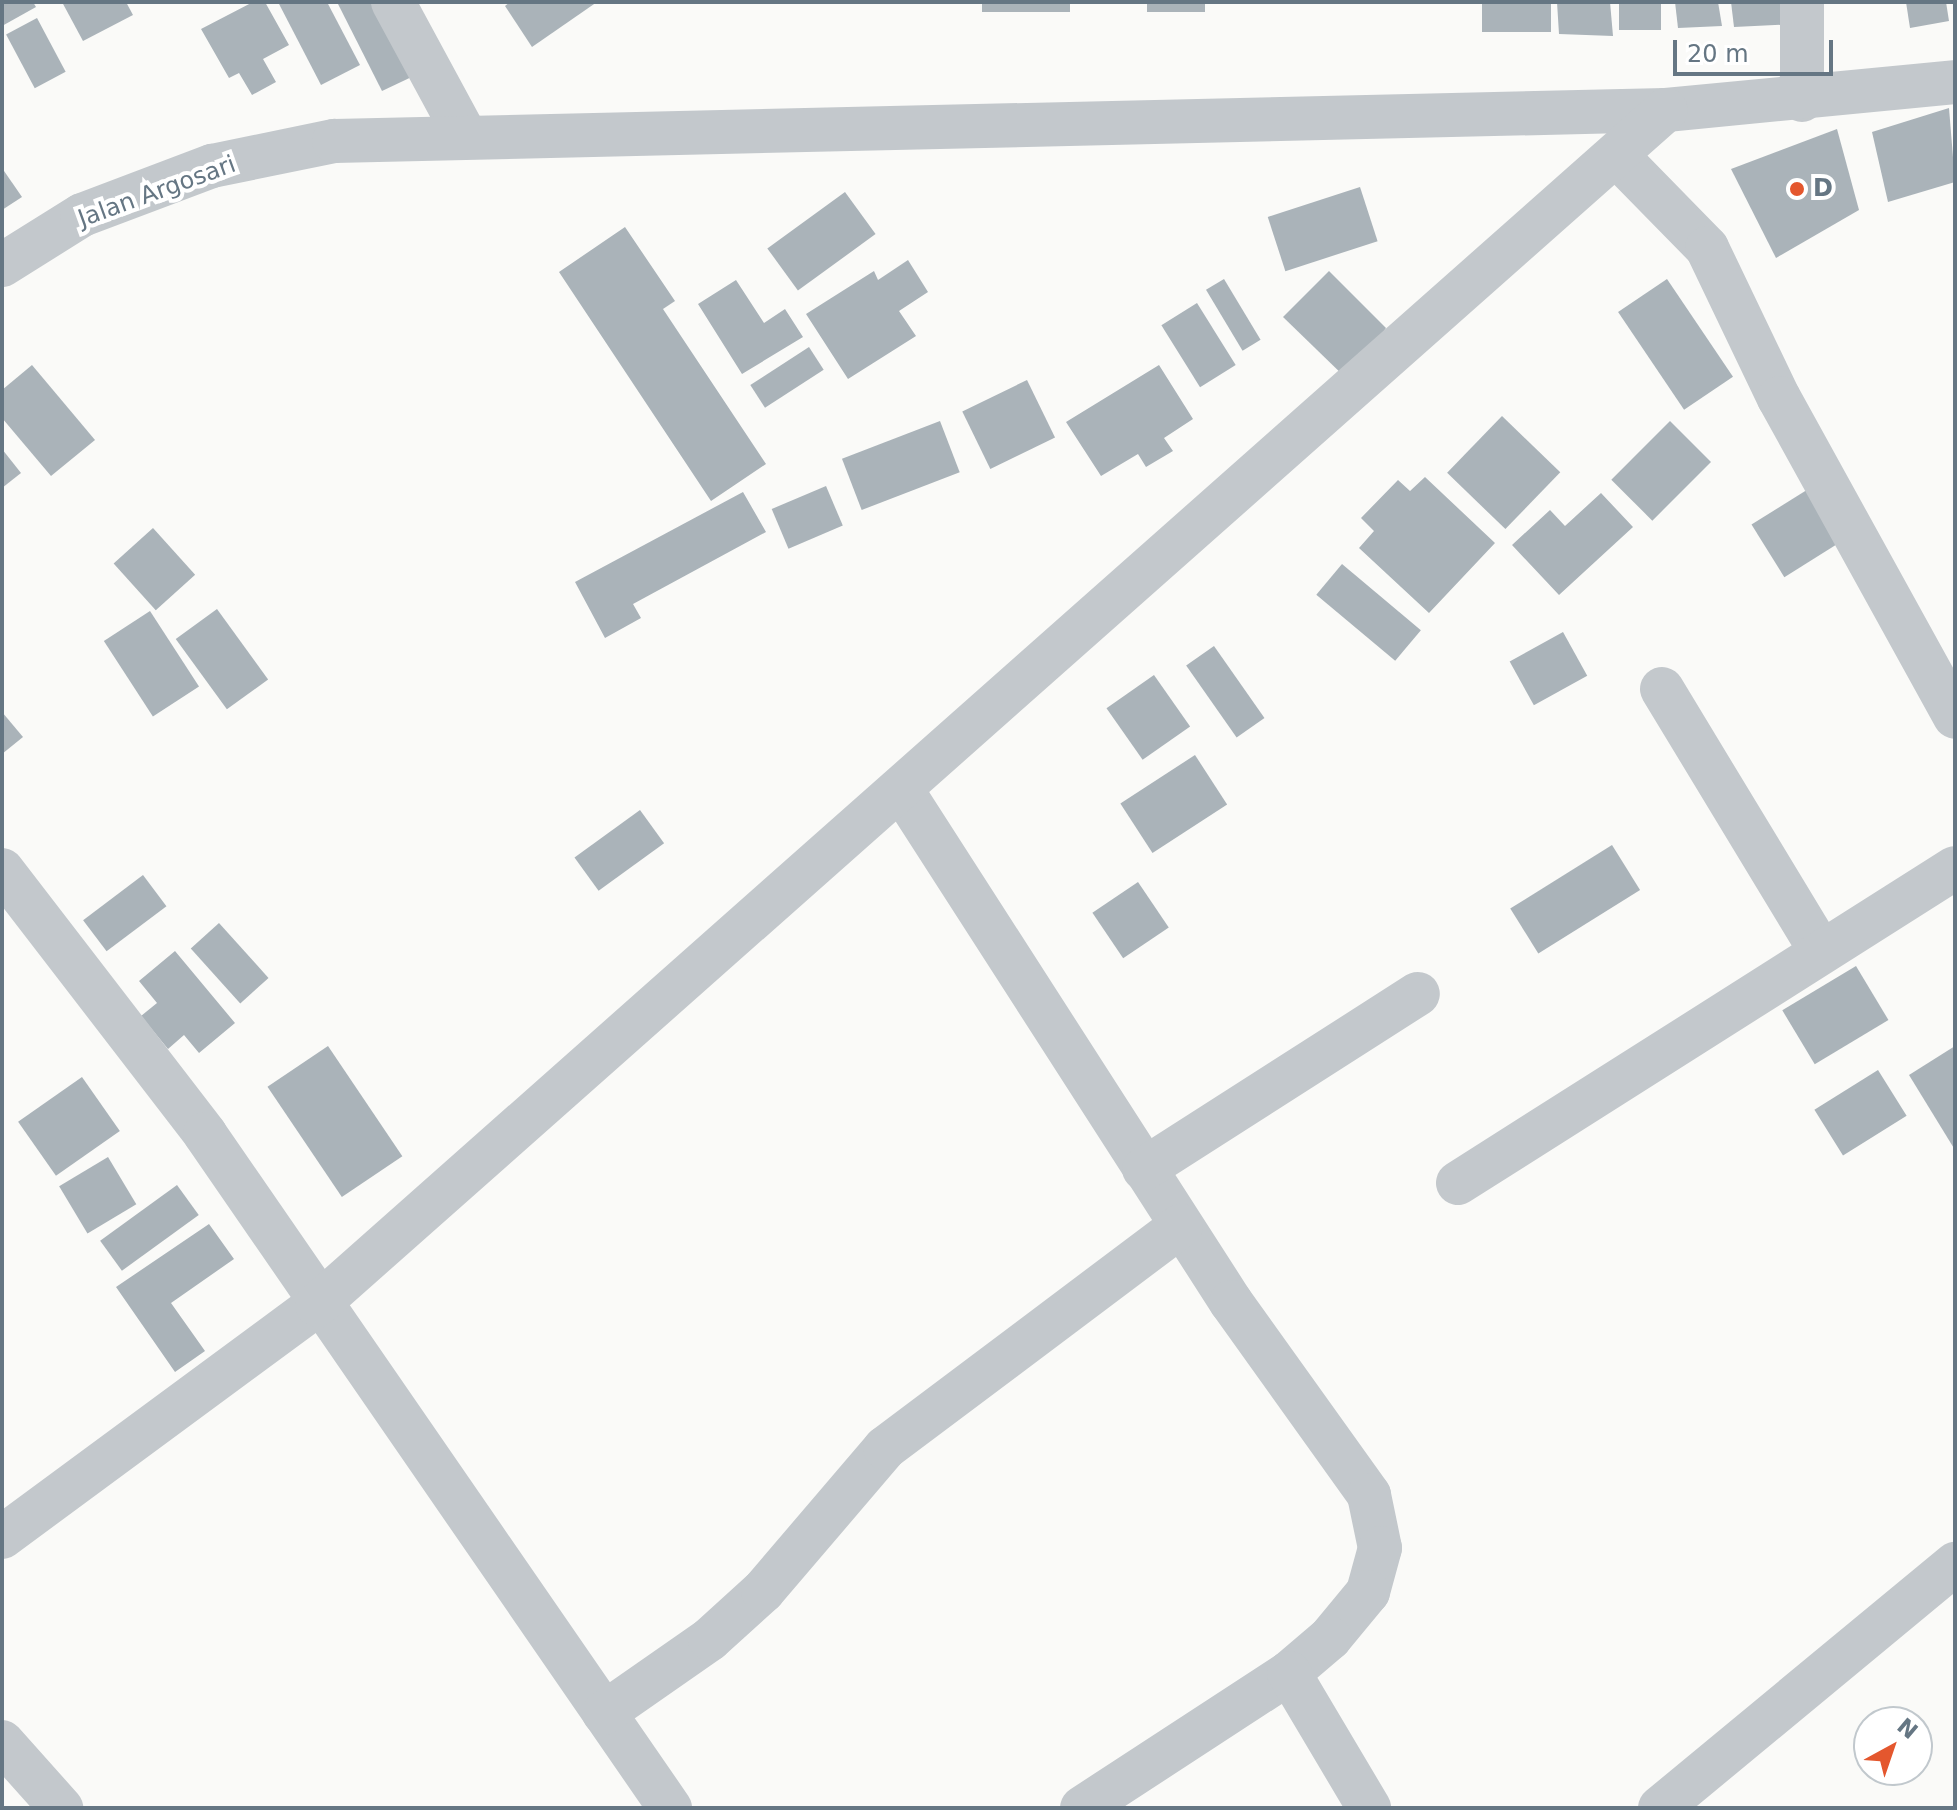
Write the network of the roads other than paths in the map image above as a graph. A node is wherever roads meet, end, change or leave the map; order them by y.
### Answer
1 (393, 2) edge
2 (1802, 2) edge
3 (1955, 82) edge
4 (1802, 100) junction
5 (1666, 110) junction
6 (465, 135) junction
7 (1616, 155) junction
8 (2, 265) edge
9 (1662, 689) dead end
10 (1955, 717) edge
11 (901, 789) junction
12 (1955, 868) edge
13 (2, 870) edge
14 (1820, 950) junction
15 (1418, 994) dead end
16 (1144, 1169) junction
17 (1458, 1183) dead end
18 (1181, 1226) junction
19 (317, 1305) junction
20 (2, 1537) edge
21 (1955, 1564) edge
22 (1289, 1673) junction
23 (604, 1713) junction
24 (2, 1742) edge
25 (61, 1808) edge
26 (670, 1808) edge
27 (1082, 1808) edge
28 (1369, 1808) edge
29 (1660, 1808) edge

1 - 6 street
2 - 4 street
3 - 4 street, Jalan Argosari
4 - 5 street, Jalan Argosari
5 - 6 street, Jalan Argosari
5 - 7 street
6 - 8 street, Jalan Argosari
7 - 10 street
7 - 11 street
9 - 14 street
11 - 16 street
11 - 19 street
12 - 14 street
13 - 19 street
14 - 17 street
15 - 16 street
16 - 18 street
18 - 22 street
18 - 23 street
19 - 20 street
19 - 23 street
21 - 29 street
22 - 27 street
22 - 28 street
23 - 26 street
24 - 25 street

